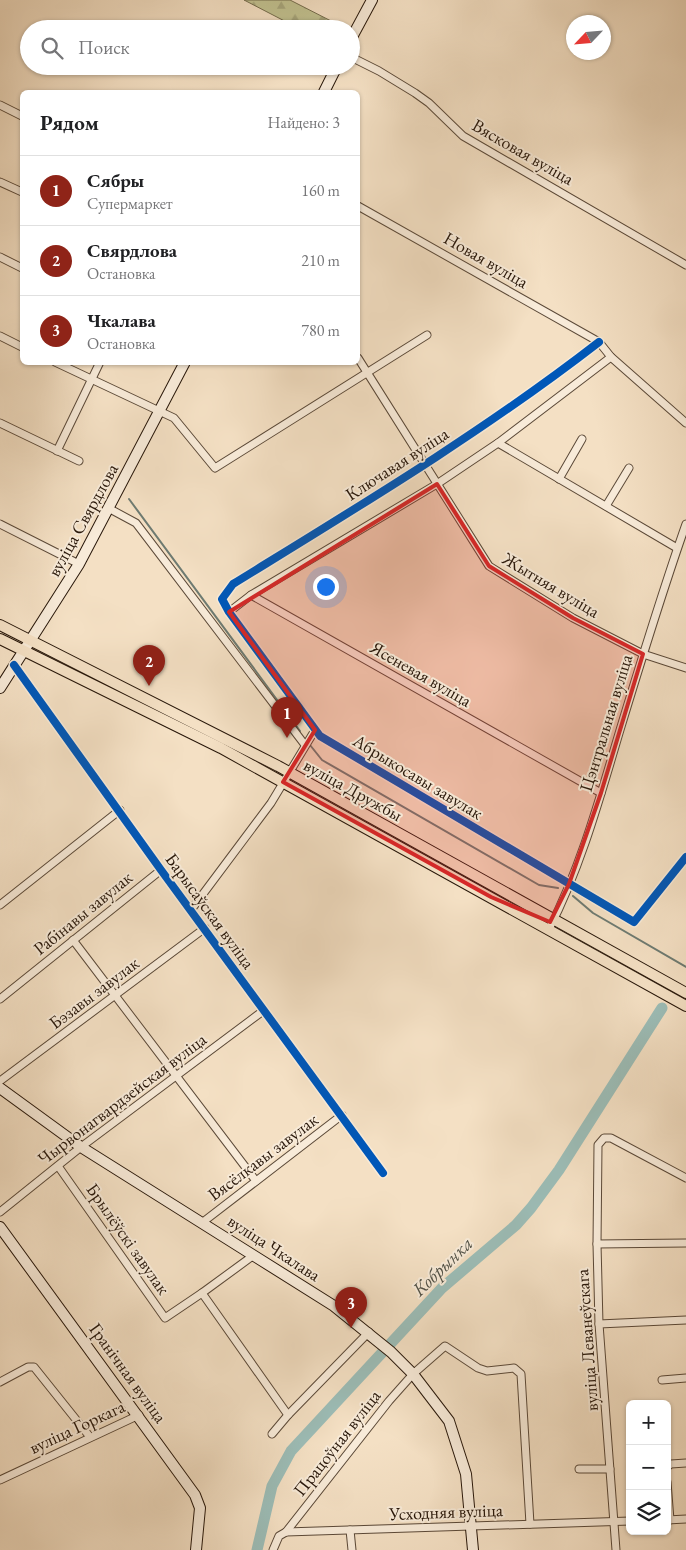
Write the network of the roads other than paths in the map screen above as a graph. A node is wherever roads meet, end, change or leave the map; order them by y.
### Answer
1 (372, 0) edge
2 (360, 22) edge
3 (360, 62) edge
4 (332, 75) edge
5 (325, 90) edge
6 (0, 105) edge
7 (20, 115) edge
8 (0, 182) edge
9 (20, 191) edge
10 (360, 207) edge
11 (0, 257) edge
12 (686, 265) edge
13 (20, 267) edge
14 (428, 335) dead end
15 (0, 336) edge
16 (599, 342) junction
17 (20, 346) edge
18 (611, 357) junction
19 (360, 361) edge
20 (61, 365) edge
21 (98, 365) edge
22 (183, 365) edge
23 (368, 374) junction
24 (91, 380) junction
25 (159, 412) junction
26 (0, 423) edge
27 (686, 423) edge
28 (582, 439) dead end
29 (498, 443) junction
30 (57, 450) junction
31 (79, 461) dead end
32 (425, 465) junction
33 (629, 468) dead end
34 (559, 479) junction
35 (437, 484) junction
36 (606, 506) junction
37 (110, 509) junction
38 (0, 524) edge
39 (686, 524) edge
40 (678, 548) junction
41 (79, 564) junction
42 (252, 595) junction
43 (228, 612) junction
44 (0, 625) edge
45 (0, 634) edge
46 (0, 639) edge
47 (30, 639) junction
48 (23, 650) junction
49 (642, 654) junction
50 (14, 665) junction
51 (686, 668) edge
52 (90, 670) junction
53 (0, 688) edge
54 (315, 730) junction
55 (305, 745) junction
56 (286, 777) junction
57 (601, 793) junction
58 (120, 810) junction
59 (686, 857) edge
60 (161, 870) junction
61 (569, 884) junction
62 (491, 897) junction
63 (0, 905) edge
64 (191, 910) junction
65 (554, 919) junction
66 (204, 928) junction
67 (549, 929) junction
68 (74, 940) junction
69 (686, 993) edge
70 (116, 995) junction
71 (0, 999) edge
72 (686, 1004) edge
73 (263, 1010) junction
74 (175, 1076) junction
75 (0, 1081) edge
76 (0, 1088) edge
77 (342, 1115) junction
78 (82, 1147) junction
79 (58, 1166) junction
80 (383, 1173) dead end
81 (686, 1178) edge
82 (256, 1181) junction
83 (0, 1212) edge
84 (203, 1222) junction
85 (0, 1227) edge
86 (686, 1243) edge
87 (597, 1244) junction
88 (254, 1255) junction
89 (202, 1293) junction
90 (686, 1320) edge
91 (599, 1324) junction
92 (369, 1332) junction
93 (413, 1374) junction
94 (686, 1378) edge
95 (662, 1380) dead end
96 (0, 1382) edge
97 (139, 1415) junction
98 (288, 1415) junction
99 (272, 1434) dead end
100 (90, 1437) junction
101 (686, 1463) edge
102 (671, 1464) edge
103 (579, 1469) dead end
104 (610, 1469) junction
105 (0, 1480) edge
106 (686, 1519) edge
107 (671, 1520) edge
108 (626, 1521) edge
109 (613, 1522) junction
110 (530, 1524) junction
111 (471, 1526) junction
112 (350, 1530) junction
113 (286, 1532) junction
114 (196, 1550) edge
115 (273, 1550) edge
116 (352, 1550) edge
117 (473, 1550) edge
118 (616, 1550) edge

1 - 2 main road
3 - 12 street, Вясковая вуліца
4 - 5 main road
6 - 7 street
8 - 9 street
10 - 16 street, Новая вуліца
11 - 13 street
14 - 23 street
15 - 17 street
16 - 18 street
16 - 32 street, Ключавая вуліца
18 - 27 street
18 - 29 street, Ключавая вуліца
19 - 23 street, Жытняя вуліца
20 - 24 street
21 - 24 street
22 - 25 main road, вуліца Свярдлова
23 - 25 street
23 - 32 street, Жытняя вуліца
24 - 25 street
24 - 30 street
25 - 37 main road, вуліца Свярдлова
26 - 30 street
28 - 34 street
29 - 34 street
29 - 35 street, Ключавая вуліца
30 - 31 street
32 - 35 street, Жытняя вуліца
32 - 43 street, Ключавая вуліца
33 - 36 street
34 - 36 street
35 - 42 street, Ключавая вуліца
35 - 49 street, Жытняя вуліца
36 - 40 street
37 - 41 main road, вуліца Свярдлова
37 - 55 street
38 - 41 street
39 - 40 street, Цэнтральная вуліца
40 - 49 street, Цэнтральная вуліца
41 - 47 main road, вуліца Свярдлова
42 - 43 street
42 - 57 street, Ясеневая вуліца
43 - 54 street, Абрыкосавы завулак
44 - 47 main road, вуліца Дружбы
45 - 47 main road
46 - 48 main road, вуліца Дружбы
47 - 48 main road, вуліца Свярдлова
47 - 52 main road, вуліца Дружбы
48 - 50 main road, вуліца Свярдлова
48 - 52 main road
48 - 56 main road, вуліца Дружбы
49 - 51 street, Жытняя вуліца
49 - 57 street, Цэнтральная вуліца
50 - 53 main road, вуліца Свярдлова
50 - 58 street, Барысаўская вуліца
52 - 56 main road, вуліца Дружбы
54 - 55 street, Барысаўская вуліца
54 - 61 street, Абрыкосавы завулак
55 - 56 street, Барысаўская вуліца
56 - 62 main road, вуліца Дружбы
56 - 64 street, Барысаўская вуліца
56 - 65 main road, вуліца Дружбы
57 - 61 street, Цэнтральная вуліца
58 - 60 street, Барысаўская вуліца
58 - 63 street
59 - 61 street, Абрыкосавы завулак
60 - 64 street, Барысаўская вуліца
60 - 68 street, Рабінавы завулак
61 - 65 street, Цэнтральная вуліца
62 - 65 main road
62 - 67 main road, вуліца Дружбы
64 - 66 street, Барысаўская вуліца
65 - 67 street, Цэнтральная вуліца
65 - 69 main road, вуліца Дружбы
66 - 70 street, Бэзавы завулак
66 - 73 street, Барысаўская вуліца
67 - 72 main road, вуліца Дружбы
68 - 70 street
68 - 71 street, Рабінавы завулак
70 - 74 street
70 - 75 street, Бэзавы завулак
73 - 74 street, Чырвонагвардзейская вуліца
73 - 77 street, Барысаўская вуліца
74 - 78 street, Чырвонагвардзейская вуліца
74 - 82 street
76 - 78 main road, вуліца Чкалава
77 - 80 street, Барысаўская вуліца
77 - 82 street, Вясёлкавы завулак
78 - 79 street, Чырвонагвардзейская вуліца
78 - 84 main road, вуліца Чкалава
79 - 83 street, Чырвонагвардзейская вуліца
79 - 89 street, Брылёўскі завулак
81 - 87 street, вуліца Леванеўскага
82 - 84 street, Вясёлкавы завулак
84 - 88 main road, вуліца Чкалава
85 - 97 main road, Гранічная вуліца
86 - 87 street
87 - 91 street, вуліца Леванеўскага
88 - 89 street, Брылёўскі завулак
88 - 92 main road, вуліца Чкалава
89 - 98 street
90 - 91 street
91 - 104 street, вуліца Леванеўскага
92 - 93 main road, вуліца Чкалава
92 - 98 street
93 - 110 street, Працоўная вуліца
93 - 111 main road, вуліца Чкалава
93 - 113 street, Працоўная вуліца
94 - 95 street
96 - 100 street
97 - 100 street, вуліца Горкага
97 - 114 main road, Гранічная вуліца
98 - 99 street
100 - 105 street, вуліца Горкага
101 - 102 street
103 - 104 street
104 - 109 street, вуліца Леванеўскага
106 - 107 street
108 - 109 street, Усходняя вуліца
109 - 110 street, Усходняя вуліца
109 - 118 street, вуліца Леванеўскага
110 - 111 street, Усходняя вуліца
111 - 112 street, Усходняя вуліца
111 - 117 main road, вуліца Чкалава
112 - 113 street, Усходняя вуліца
112 - 116 street
113 - 115 street

